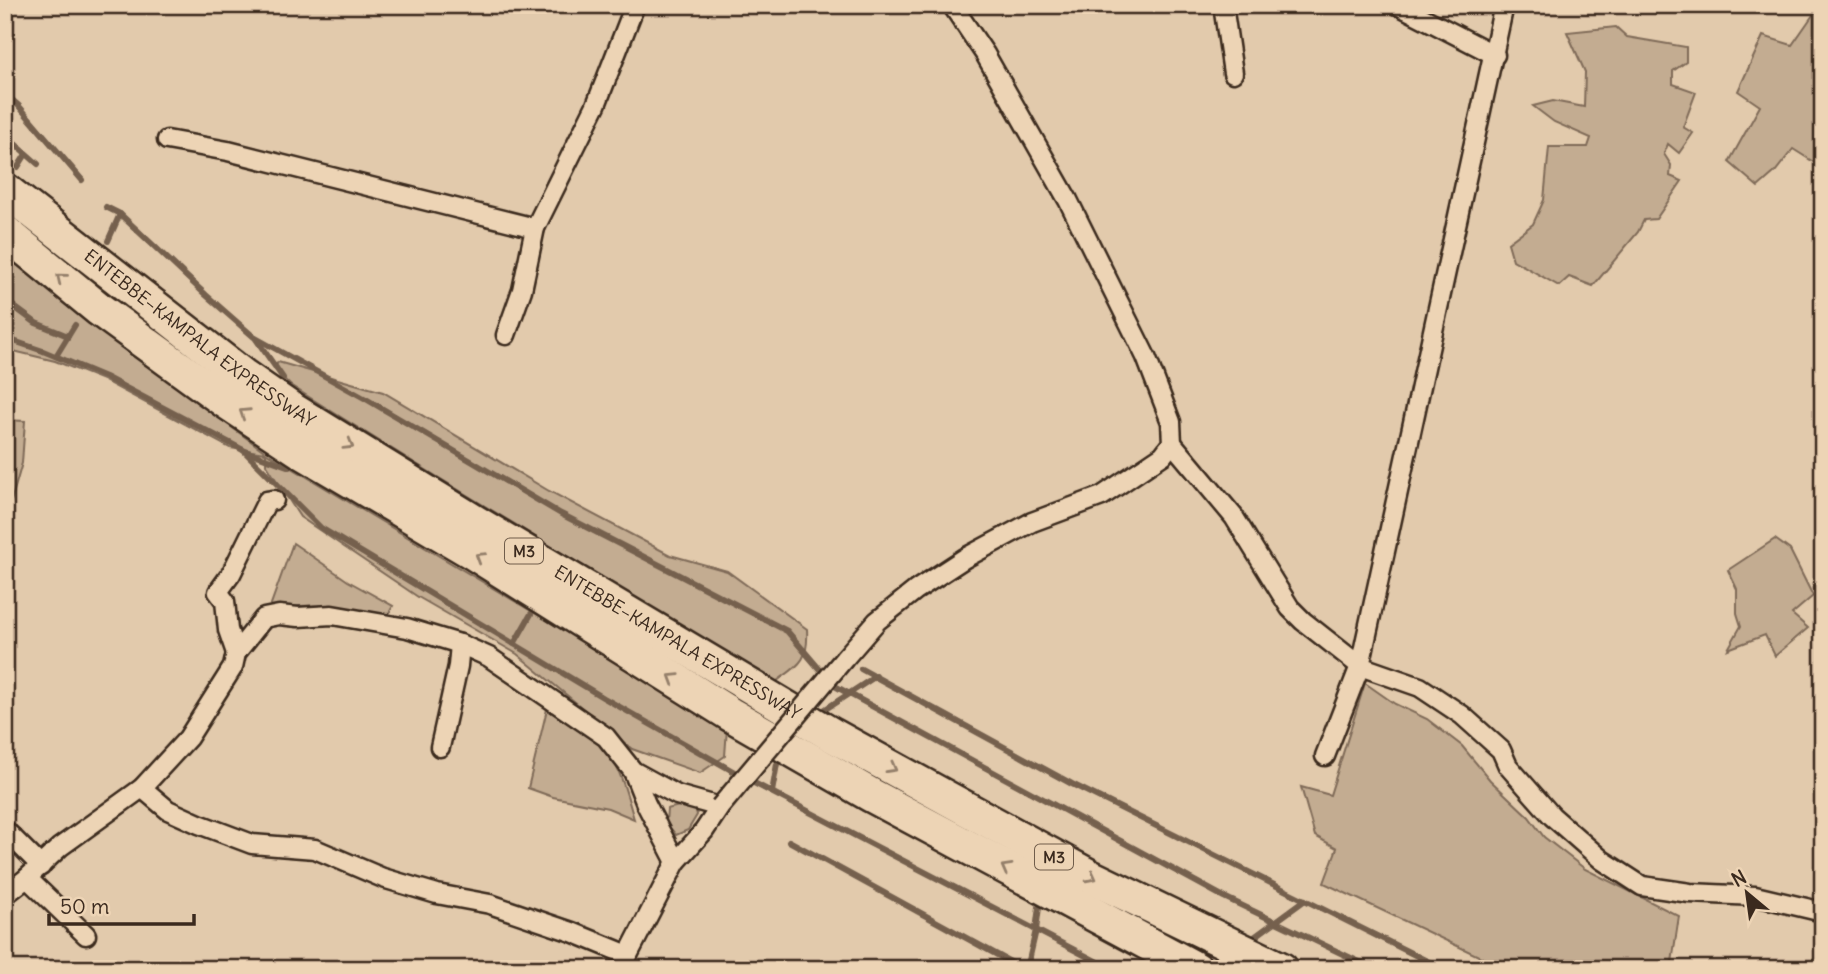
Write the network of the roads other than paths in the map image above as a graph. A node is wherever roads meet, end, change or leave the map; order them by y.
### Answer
1 (635, 5) edge
2 (952, 5) edge
3 (1223, 5) edge
4 (1398, 5) edge
5 (1504, 5) edge
6 (1495, 55) junction
7 (1233, 73) dead end
8 (167, 140) dead end
9 (5, 190) edge
10 (535, 228) junction
11 (5, 232) edge
12 (506, 335) dead end
13 (1172, 443) junction
14 (274, 500) dead end
15 (460, 644) junction
16 (236, 653) junction
17 (1360, 666) junction
18 (440, 747) dead end
19 (1325, 756) dead end
20 (633, 771) junction
21 (142, 788) junction
22 (720, 807) junction
23 (5, 830) edge
24 (676, 862) junction
25 (34, 872) junction
26 (5, 895) edge
27 (1823, 912) edge
28 (86, 934) dead end
29 (626, 962) edge
30 (1196, 969) edge
31 (1281, 969) edge

1 - 10 street
2 - 13 street
3 - 7 street
4 - 6 street
5 - 6 street
6 - 17 street
8 - 10 street
9 -> 31 highway, ENTEBBE–KAMPALA EXPRESSWAY / M3
10 - 12 street
30 -> 11 highway, ENTEBBE–KAMPALA EXPRESSWAY / M3
13 - 17 street
13 - 22 street, bridge
14 - 16 street
15 - 16 street
15 - 18 street
15 - 20 street
16 - 21 street
17 - 19 street
17 - 27 street
20 - 22 street
20 - 24 street
21 - 25 street
21 - 29 street
22 - 24 street
23 - 25 street
24 - 29 street
25 - 26 street
25 - 28 street

